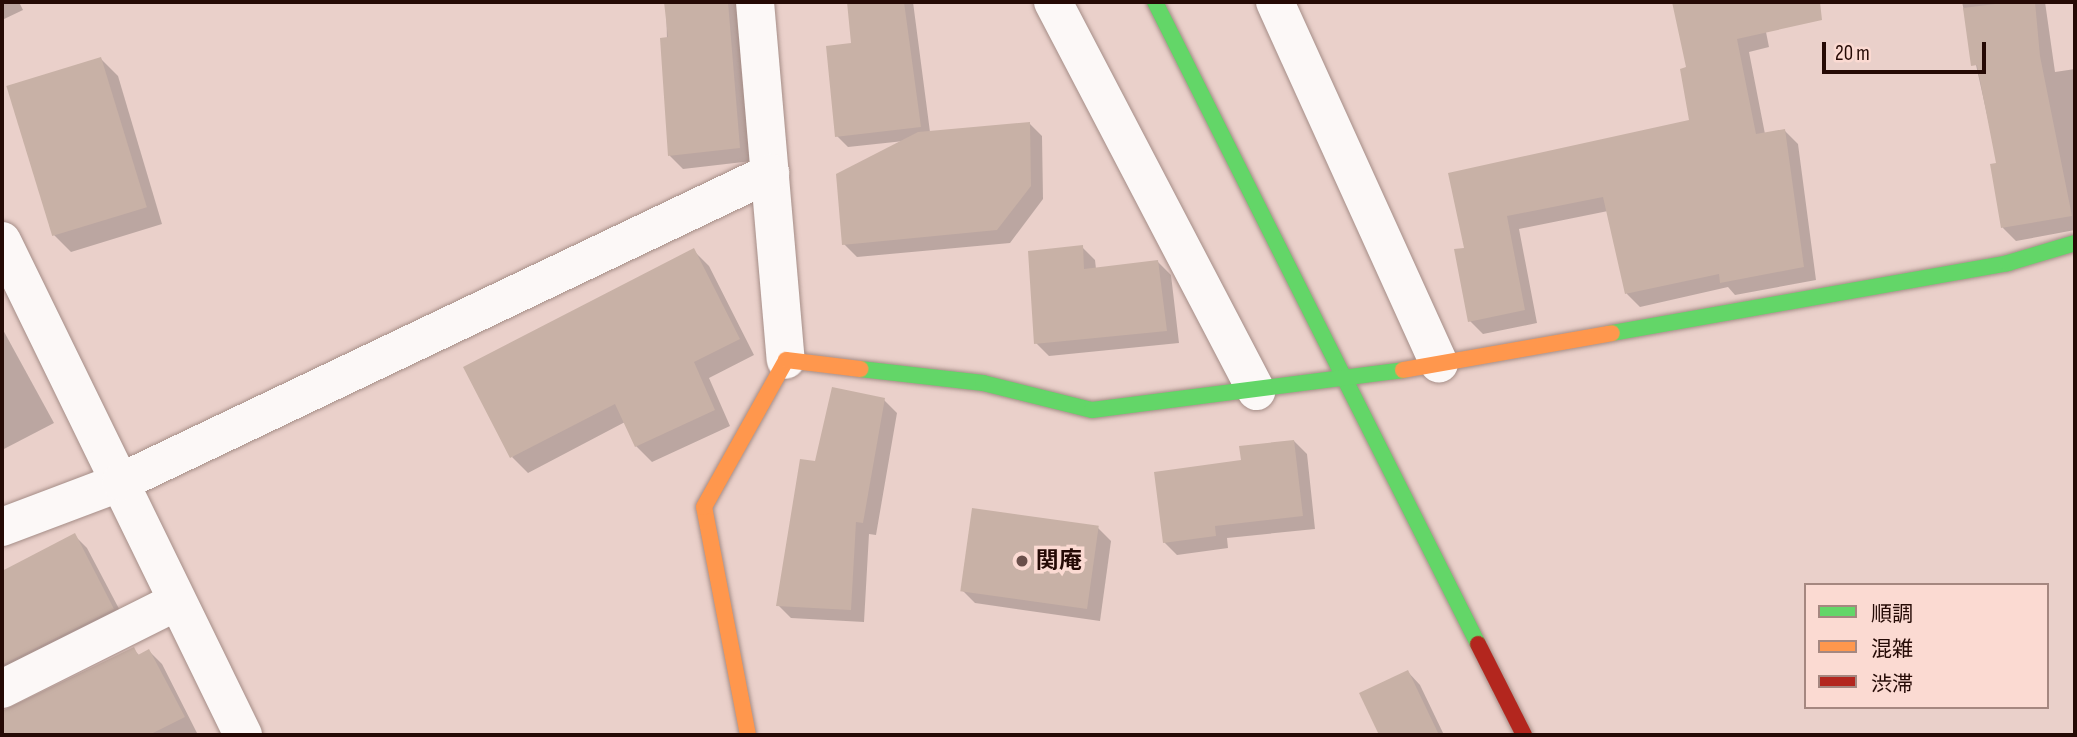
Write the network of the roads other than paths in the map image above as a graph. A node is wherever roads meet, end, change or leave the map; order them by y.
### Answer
1 (755, 2) edge
2 (1053, 2) edge
3 (1155, 2) edge
4 (1275, 2) edge
5 (770, 173) junction
6 (2, 241) edge
7 (2075, 243) edge
8 (786, 360) junction
9 (1439, 363) junction
10 (1347, 380) junction
11 (1256, 391) junction
12 (121, 482) junction
13 (2, 527) edge
14 (176, 602) junction
15 (2, 689) edge
16 (243, 735) edge
17 (748, 735) edge
18 (1524, 735) edge

1 - 5 street
2 - 11 street
3 - 10 street
4 - 9 street
5 - 8 street
5 - 12 street
6 - 12 street
7 - 9 street
8 - 11 street
8 - 17 street
9 - 10 street
10 - 11 street
10 - 18 street
12 - 13 street
12 - 14 street
14 - 15 street
14 - 16 street

